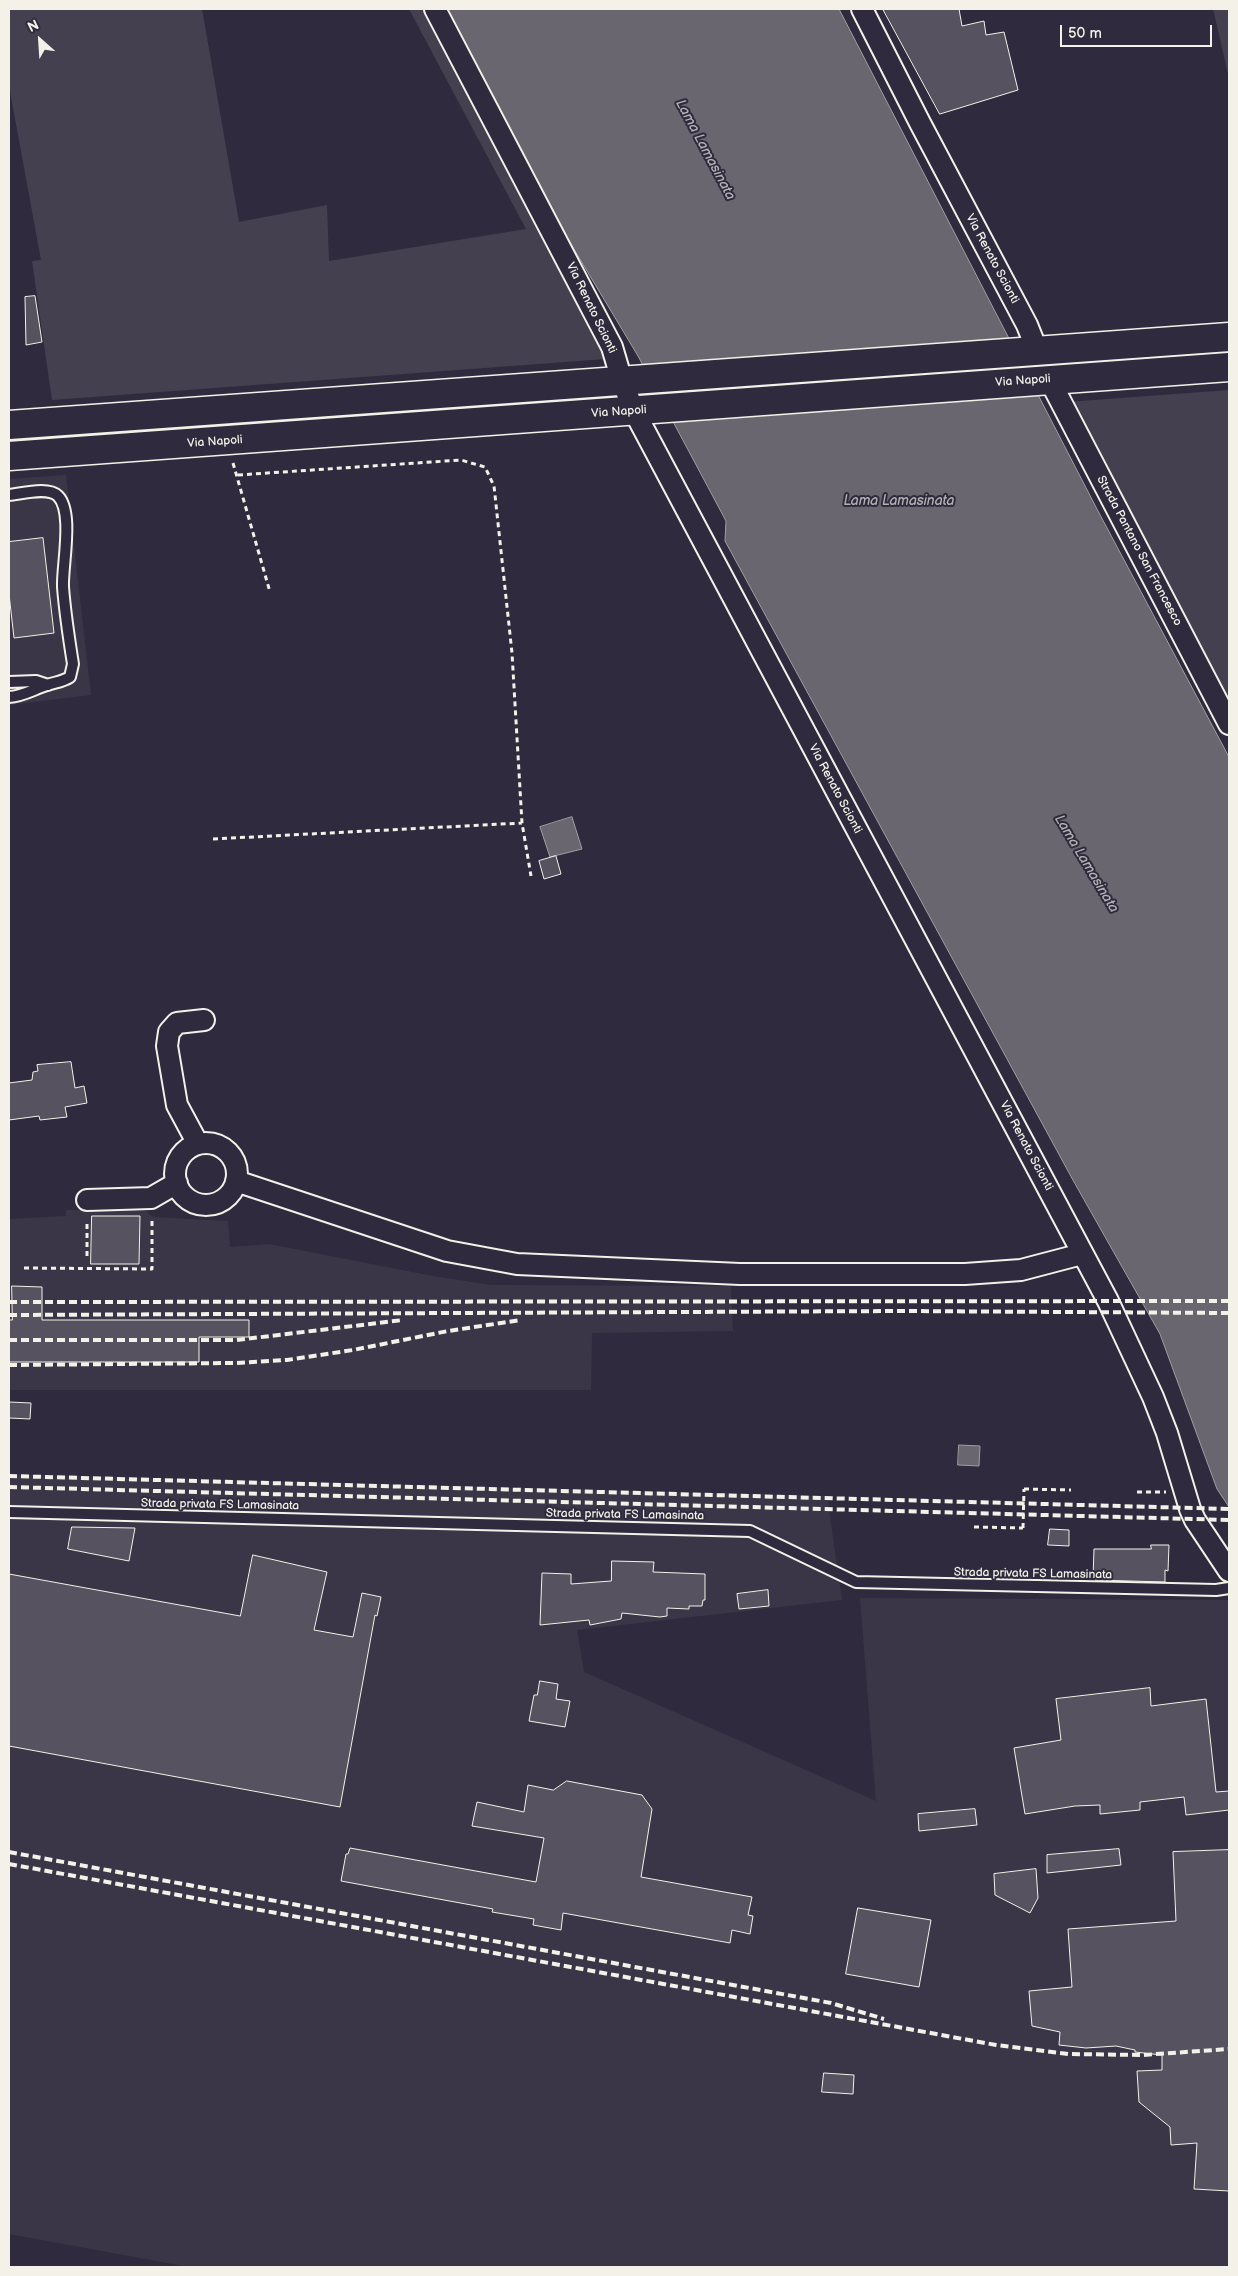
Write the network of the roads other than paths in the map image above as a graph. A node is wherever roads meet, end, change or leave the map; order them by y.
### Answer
1 (435, 9) edge
2 (862, 9) edge
3 (1229, 337) edge
4 (1037, 350) junction
5 (1229, 367) edge
6 (1049, 379) junction
7 (630, 381) junction
8 (644, 410) junction
9 (9, 425) edge
10 (9, 456) edge
11 (9, 495) edge
12 (9, 682) edge
13 (48, 685) junction
14 (9, 697) edge
15 (1229, 724) edge
16 (204, 1020) dead end
17 (198, 1144) junction
18 (236, 1181) junction
19 (177, 1183) junction
20 (87, 1200) dead end
21 (1082, 1254) junction
22 (9, 1512) edge
23 (1229, 1571) edge
24 (1229, 1588) edge

1 - 7 street, Via Renato Scionti
2 - 4 street, Via Renato Scionti
3 - 4 main road
4 - 7 main road
5 - 6 main road, Via Napoli
6 - 8 main road, Via Napoli
6 - 15 street, Strada Pantano San Francesco
7 - 8 street, Via Renato Scionti
7 - 9 main road
8 - 10 main road, Via Napoli
8 - 21 street, Via Renato Scionti
11 - 13 lane
12 - 13 lane
13 - 14 lane
16 - 17 street
17 - 18 street
17 - 19 street
18 - 19 street
18 - 21 street
19 - 20 street
21 - 23 street, Via Renato Scionti
22 - 24 lane, Strada privata FS Lamasinata

